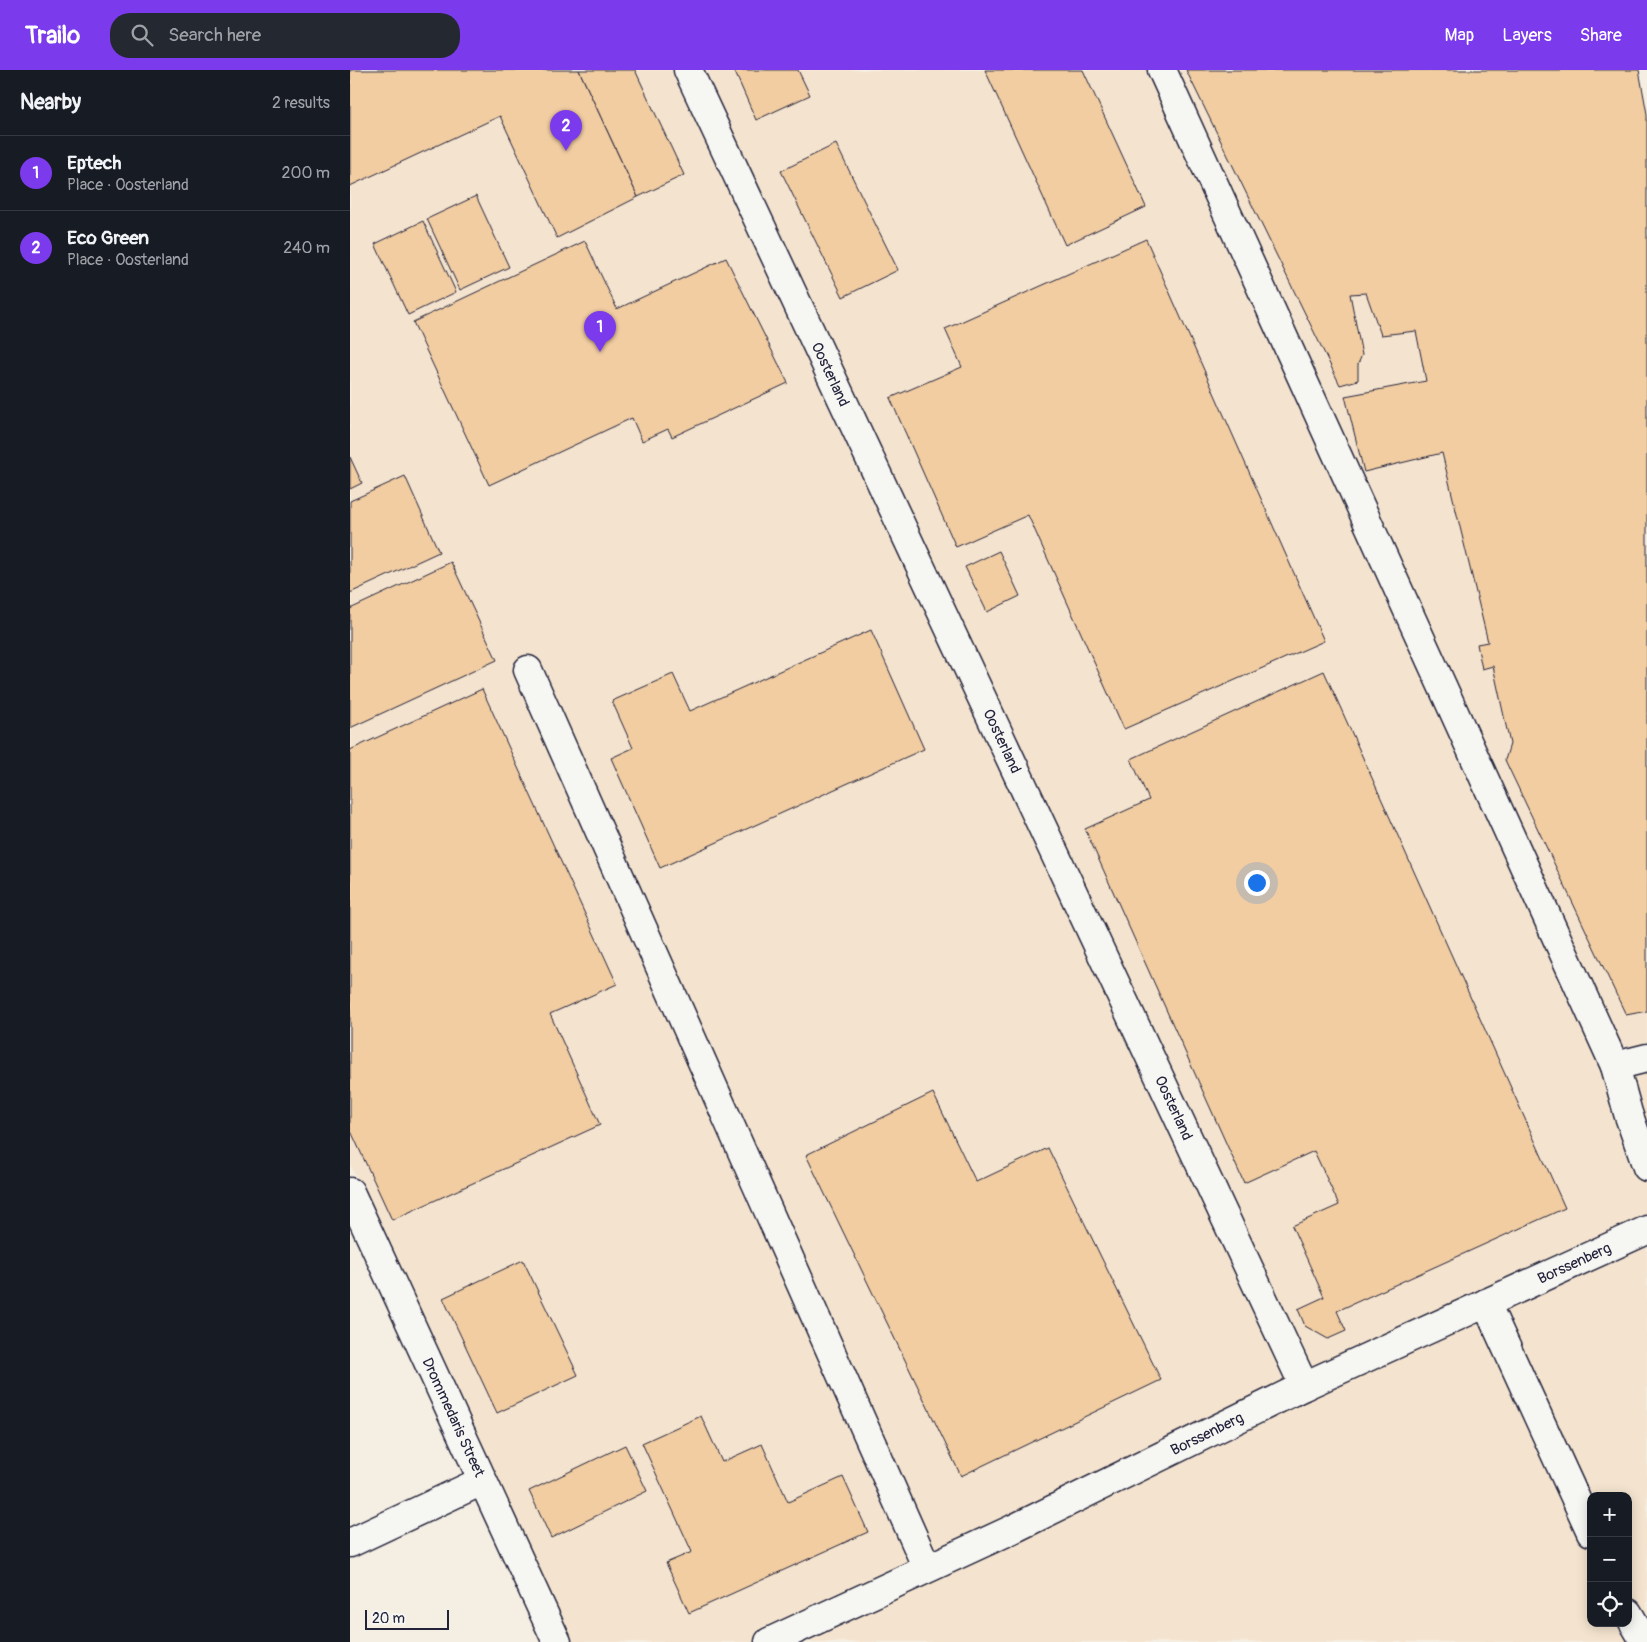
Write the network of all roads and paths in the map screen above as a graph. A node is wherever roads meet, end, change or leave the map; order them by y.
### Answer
1 (688, 70) edge
2 (1162, 70) edge
3 (528, 670) dead end
4 (1647, 1058) edge
5 (1615, 1066) junction
6 (1647, 1167) edge
7 (350, 1192) edge
8 (1647, 1230) edge
9 (1486, 1303) junction
10 (1304, 1386) junction
11 (482, 1481) junction
12 (1587, 1523) edge
13 (350, 1543) edge
14 (928, 1568) junction
15 (1632, 1620) edge
16 (557, 1642) edge
17 (770, 1642) edge
18 (1645, 1642) edge

1 - 10 street, Oosterland
2 - 5 street
3 - 14 street
4 - 5 street
5 - 6 street
7 - 11 street, Drommedaris Street
8 - 9 street, Borssenberg
9 - 10 street, Borssenberg
9 - 12 street
10 - 14 street, Borssenberg
11 - 13 street
11 - 16 street, Drommedaris Street
14 - 17 street, Borssenberg
15 - 18 street

